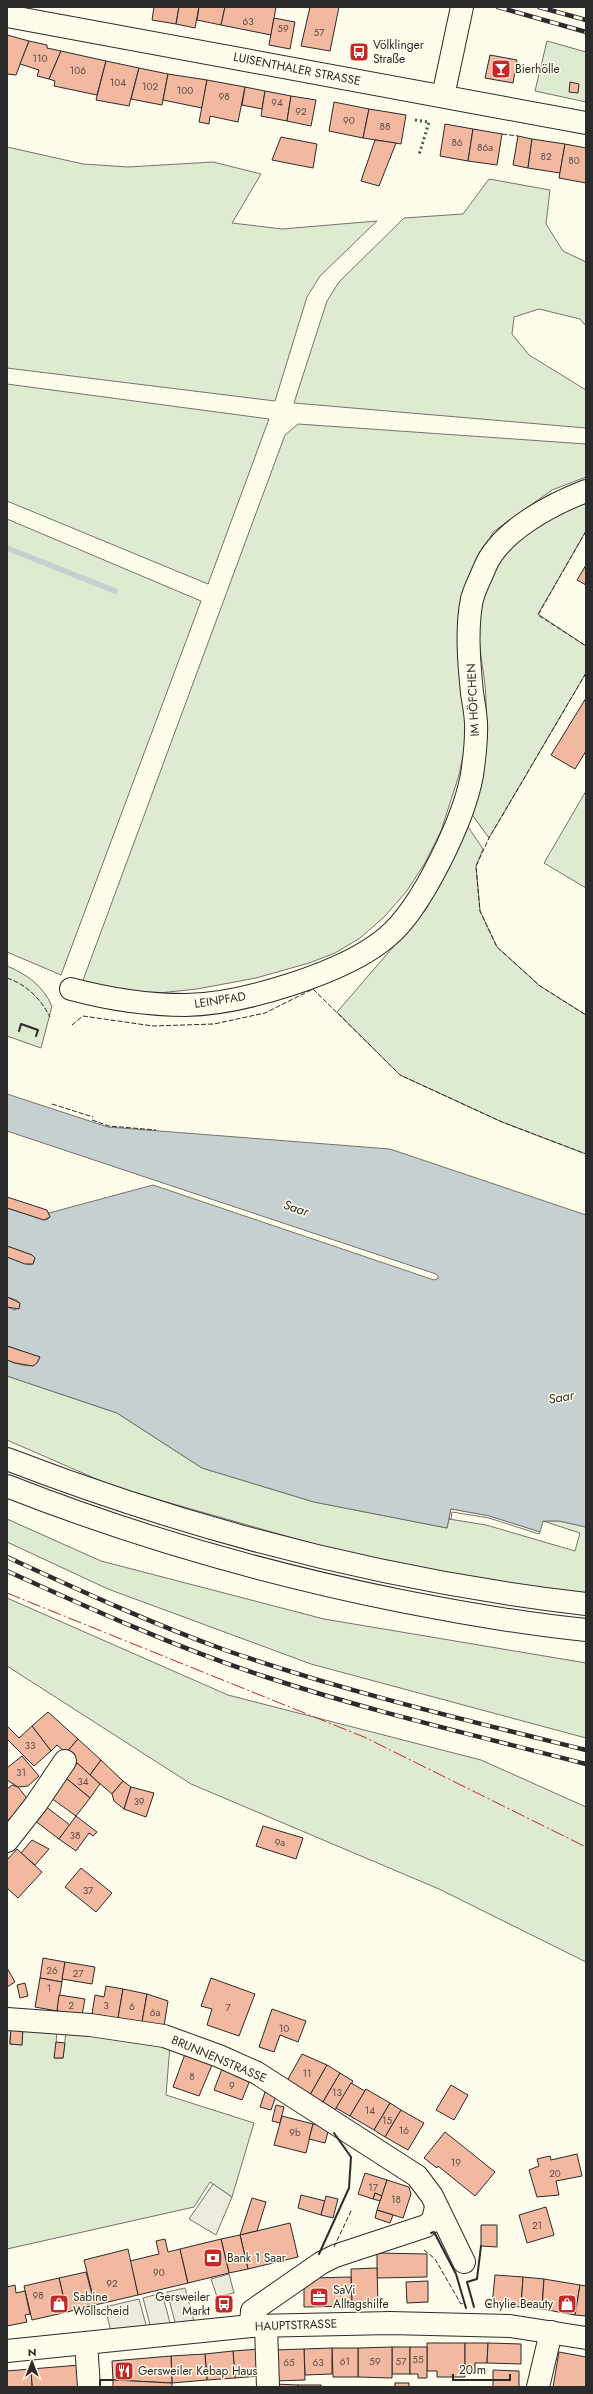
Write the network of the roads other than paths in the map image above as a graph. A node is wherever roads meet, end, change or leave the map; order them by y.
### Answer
1 (462, 7) edge
2 (7, 16) edge
3 (444, 96) junction
4 (586, 123) edge
5 (586, 491) edge
6 (364, 954) joint
7 (71, 989) dead end
8 (7, 1459) edge
9 (7, 1486) edge
10 (586, 1604) edge
11 (586, 1630) edge
12 (65, 1761) dead end
13 (7, 1840) edge
14 (7, 2019) edge
15 (436, 2206) junction
16 (464, 2262) dead end
17 (258, 2326) junction
18 (551, 2332) junction
19 (586, 2338) edge
20 (86, 2343) junction
21 (7, 2351) edge
22 (89, 2387) edge
23 (268, 2387) edge
24 (538, 2387) edge

1 - 3 main road
2 - 3 main road, LUISENTHALER STRASSE
3 - 4 main road, LUISENTHALER STRASSE
5 - 6 main road, IM HÖFCHEN
6 - 7 main road, LEINPFAD
8 - 10 main road
9 - 11 main road
12 - 13 main road
14 - 15 main road, BRUNNENSTRASSE
15 - 16 main road, BRUNNENSTRASSE
15 - 17 main road
17 - 18 main road, HAUPTSTRASSE
17 - 20 main road, HAUPTSTRASSE
17 - 23 main road
18 - 19 main road, HAUPTSTRASSE
18 - 24 main road
20 - 21 main road, HAUPTSTRASSE
20 - 22 main road

